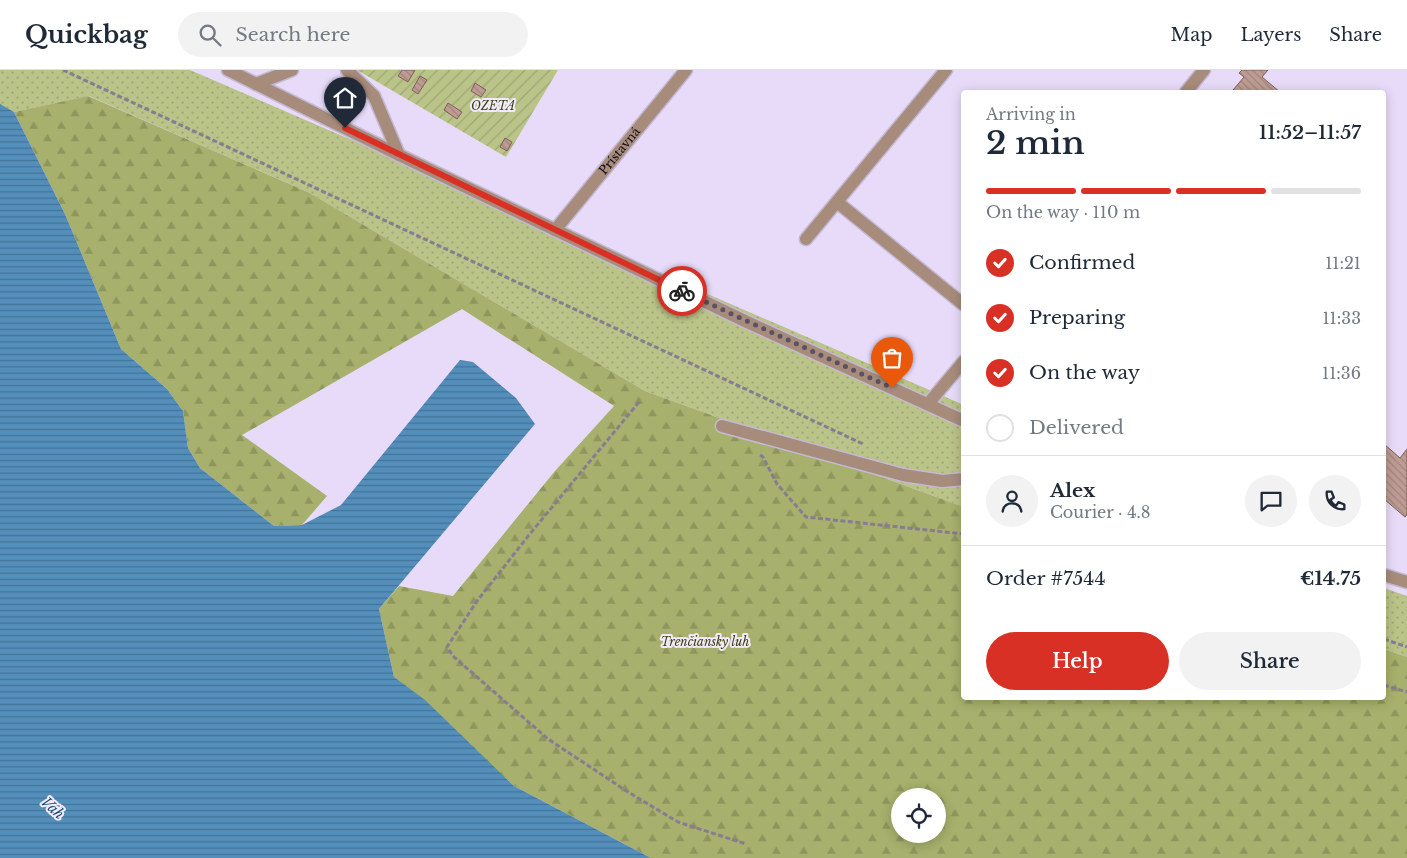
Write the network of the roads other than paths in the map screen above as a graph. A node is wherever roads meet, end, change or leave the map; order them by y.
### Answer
1 (228, 70) edge
2 (292, 70) edge
3 (347, 70) edge
4 (686, 70) edge
5 (946, 70) edge
6 (1204, 70) edge
7 (256, 84) junction
8 (1188, 90) edge
9 (399, 155) junction
10 (837, 202) junction
11 (555, 230) junction
12 (806, 239) dead end
13 (961, 303) edge
14 (961, 365) edge
15 (928, 404) junction
16 (961, 419) edge
17 (722, 426) dead end
18 (961, 479) edge
19 (1386, 576) edge
20 (1407, 582) edge

1 - 7 street
2 - 7 street
3 - 9 street
4 - 11 street, Prístavná
5 - 10 street
6 - 8 street
7 - 9 street
9 - 11 street
10 - 12 street
10 - 13 street
11 - 15 street
14 - 15 street
15 - 16 street
17 - 18 street
19 - 20 street

